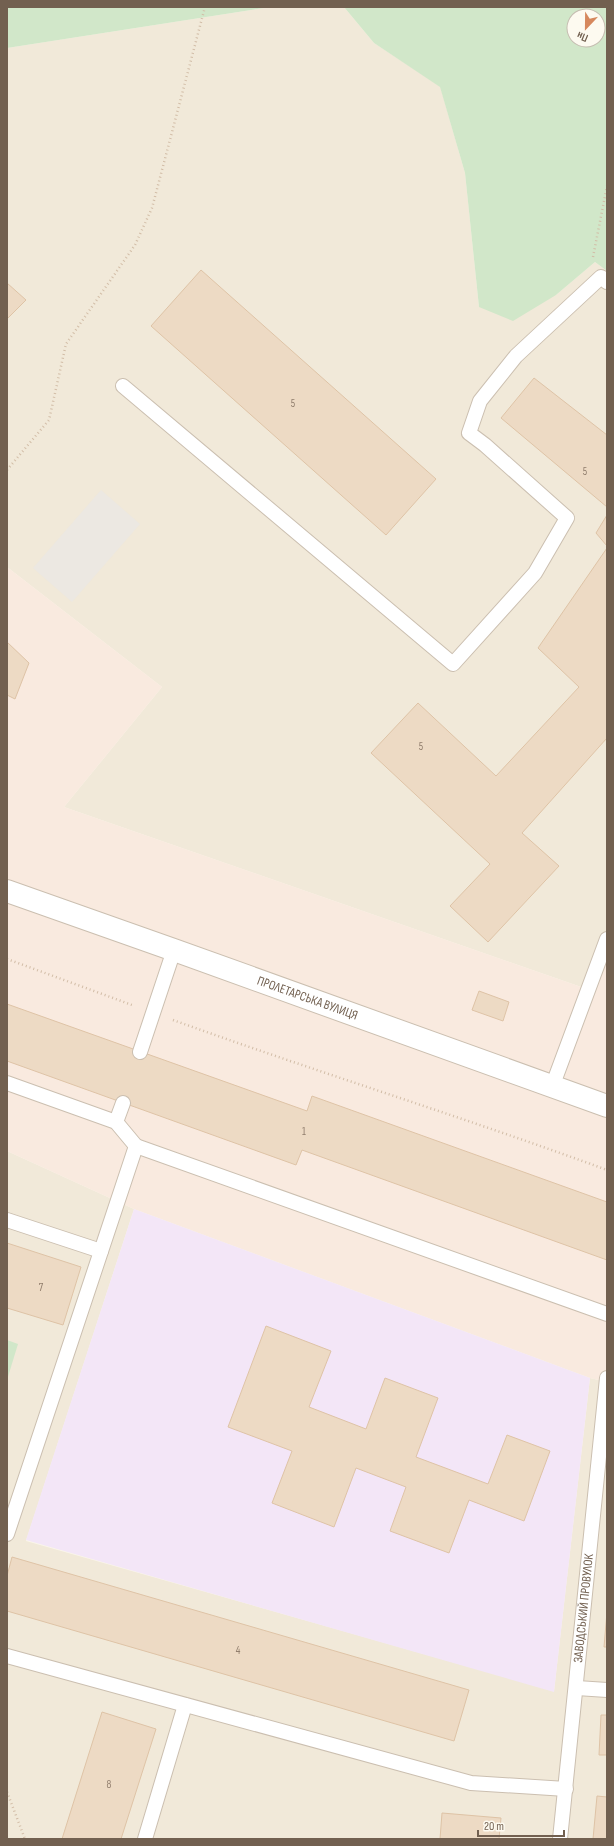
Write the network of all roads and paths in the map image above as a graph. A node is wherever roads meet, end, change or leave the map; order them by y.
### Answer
1 (205, 7) edge
2 (607, 186) edge
3 (604, 280) edge
4 (123, 386) dead end
5 (7, 470) edge
6 (7, 891) edge
7 (607, 939) edge
8 (174, 950) junction
9 (7, 959) edge
10 (153, 1013) junction
11 (140, 1052) dead end
12 (7, 1083) edge
13 (552, 1087) junction
14 (123, 1103) dead end
15 (607, 1106) edge
16 (116, 1122) junction
17 (136, 1146) junction
18 (607, 1170) edge
19 (7, 1220) edge
20 (101, 1251) junction
21 (607, 1314) edge
22 (607, 1378) edge
23 (7, 1534) edge
24 (7, 1656) edge
25 (576, 1688) junction
26 (607, 1690) edge
27 (185, 1705) junction
28 (566, 1789) junction
29 (7, 1792) edge
30 (25, 1839) edge
31 (145, 1839) edge
32 (560, 1839) edge

1 - 5 path
2 - 3 path
3 - 4 lane
6 - 8 street, ПРОЛЕТАРСЬКА ВУЛИЦЯ
7 - 13 lane
8 - 10 lane
8 - 13 street, ПРОЛЕТАРСЬКА ВУЛИЦЯ
9 - 10 path
10 - 11 lane
10 - 18 path
12 - 16 lane
13 - 15 street, ПРОЛЕТАРСЬКА ВУЛИЦЯ
14 - 16 lane
16 - 17 lane
17 - 20 lane
17 - 21 lane
19 - 20 lane
20 - 23 lane
22 - 25 lane, ЗАВОДСЬКИЙ ПРОВУЛОК
24 - 27 lane
25 - 26 lane
25 - 28 lane, ЗАВОДСЬКИЙ ПРОВУЛОК
27 - 28 lane
27 - 31 lane
28 - 32 lane, ЗАВОДСЬКИЙ ПРОВУЛОК
29 - 30 path

